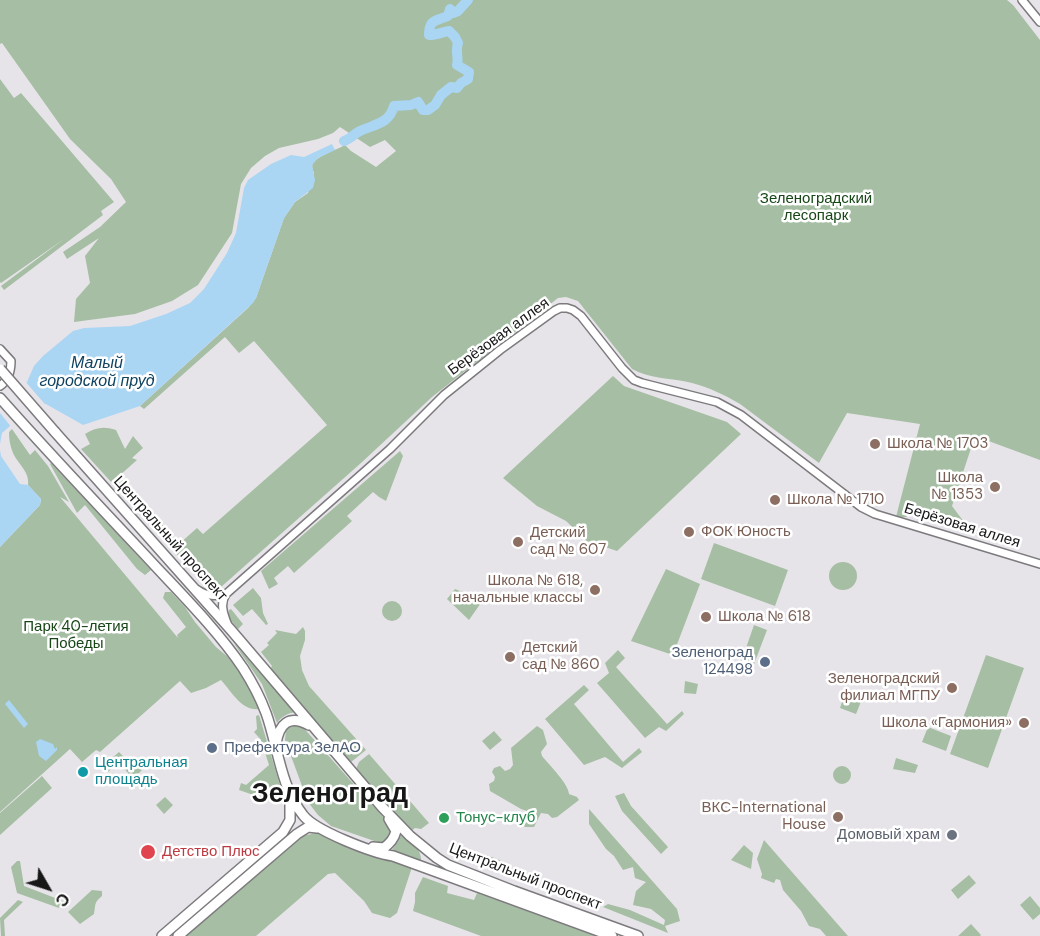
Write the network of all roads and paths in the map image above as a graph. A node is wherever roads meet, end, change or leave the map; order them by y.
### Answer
1 (1022, 0) edge
2 (1040, 22) edge
3 (0, 349) edge
4 (0, 369) edge
5 (0, 386) edge
6 (0, 398) edge
7 (1040, 564) edge
8 (190, 584) junction
9 (226, 594) junction
10 (231, 630) junction
11 (316, 729) junction
12 (276, 748) junction
13 (290, 790) junction
14 (382, 807) junction
15 (320, 828) junction
16 (351, 842) junction
17 (419, 844) junction
18 (422, 867) junction
19 (614, 933) edge
20 (162, 936) edge
21 (178, 936) edge
22 (638, 936) edge

1 - 2 street
3 - 5 street
4 - 8 main road, Центральный проспект, bridge
6 - 12 main road, Центральный проспект
7 - 9 street, Берёзовая аллея
8 - 9 street
8 - 10 main road, Центральный проспект
9 - 10 street
10 - 11 main road, Центральный проспект
11 - 12 main road
11 - 14 main road, Центральный проспект
12 - 13 main road, Центральный проспект
13 - 15 main road, Центральный проспект
13 - 20 main road
14 - 16 main road, Центральный проспект
14 - 17 main road, Центральный проспект
15 - 16 main road, Центральный проспект
15 - 21 main road
16 - 18 main road, Центральный проспект
17 - 18 main road
17 - 19 main road, Центральный проспект
18 - 19 main road, Центральный проспект
19 - 22 main road, Центральный проспект

